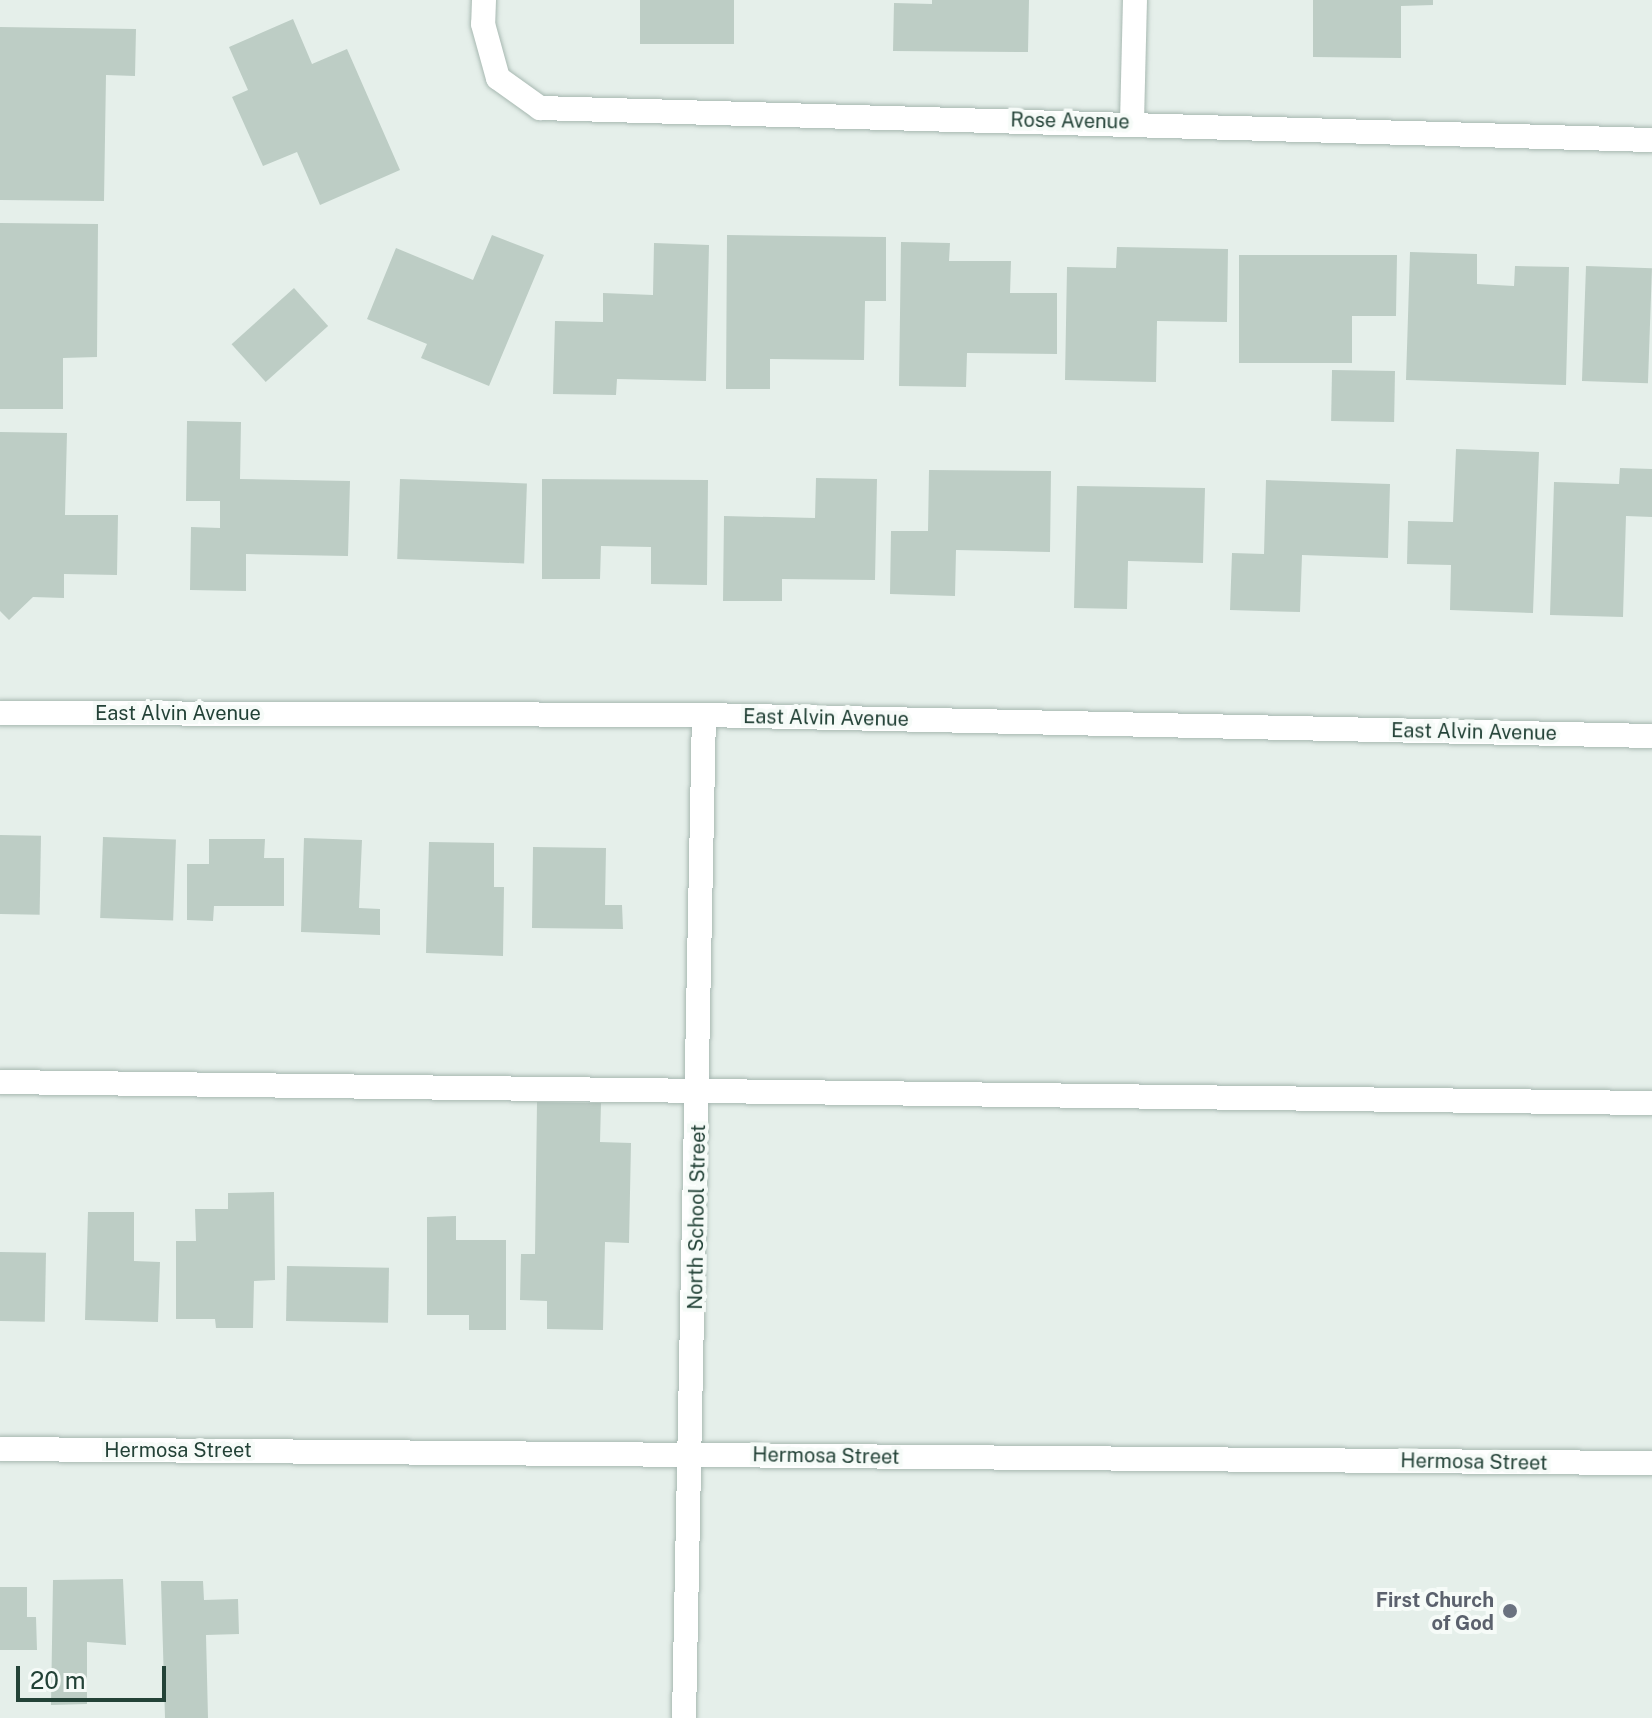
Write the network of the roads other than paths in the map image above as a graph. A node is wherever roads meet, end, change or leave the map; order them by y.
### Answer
1 (484, 0) edge
2 (1135, 0) edge
3 (1132, 122) junction
4 (1652, 140) edge
5 (0, 713) edge
6 (704, 715) junction
7 (1652, 736) edge
8 (0, 1082) edge
9 (699, 1088) junction
10 (1652, 1103) edge
11 (0, 1449) edge
12 (693, 1455) junction
13 (1652, 1463) edge
14 (684, 1718) edge

1 - 3 street, Rose Avenue
2 - 3 street
3 - 4 street, Rose Avenue
5 - 6 street, East Alvin Avenue
6 - 7 street, East Alvin Avenue
6 - 9 street, North School Street
8 - 9 street
9 - 10 street
9 - 12 street, North School Street
11 - 12 street, Hermosa Street
12 - 13 street, Hermosa Street
12 - 14 street, North School Street

